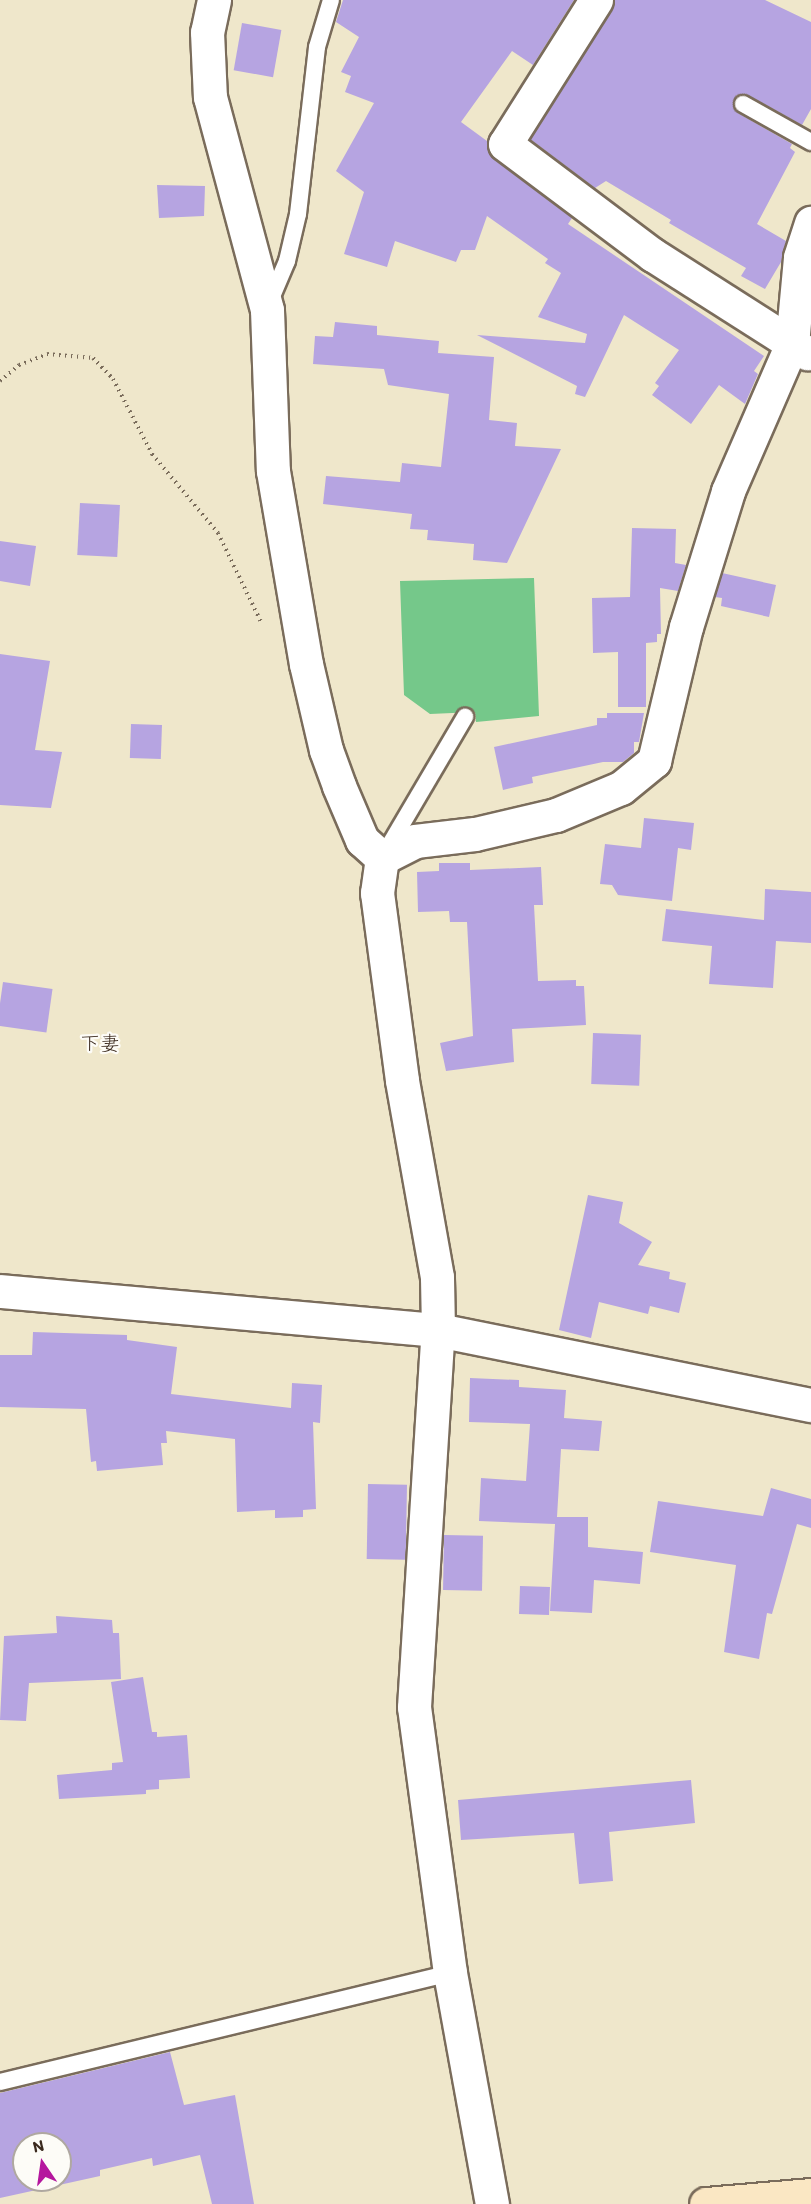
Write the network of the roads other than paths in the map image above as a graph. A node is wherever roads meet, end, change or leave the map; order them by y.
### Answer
1 (214, 0) edge
2 (331, 0) edge
3 (596, 0) edge
4 (743, 104) dead end
5 (811, 142) edge
6 (811, 223) edge
7 (267, 310) junction
8 (801, 350) edge
9 (465, 717) dead end
10 (382, 858) junction
11 (0, 1291) edge
12 (438, 1330) junction
13 (811, 1405) edge
14 (450, 1972) junction
15 (0, 2082) edge
16 (811, 2194) edge
17 (492, 2204) edge
18 (706, 2204) edge

1 - 7 street
2 - 7 lane
3 - 8 street
4 - 5 lane
6 - 8 street
7 - 10 street
8 - 10 street
9 - 10 lane
10 - 12 street
11 - 12 street
12 - 13 street
12 - 14 street
14 - 15 lane
14 - 17 street
16 - 18 main road

